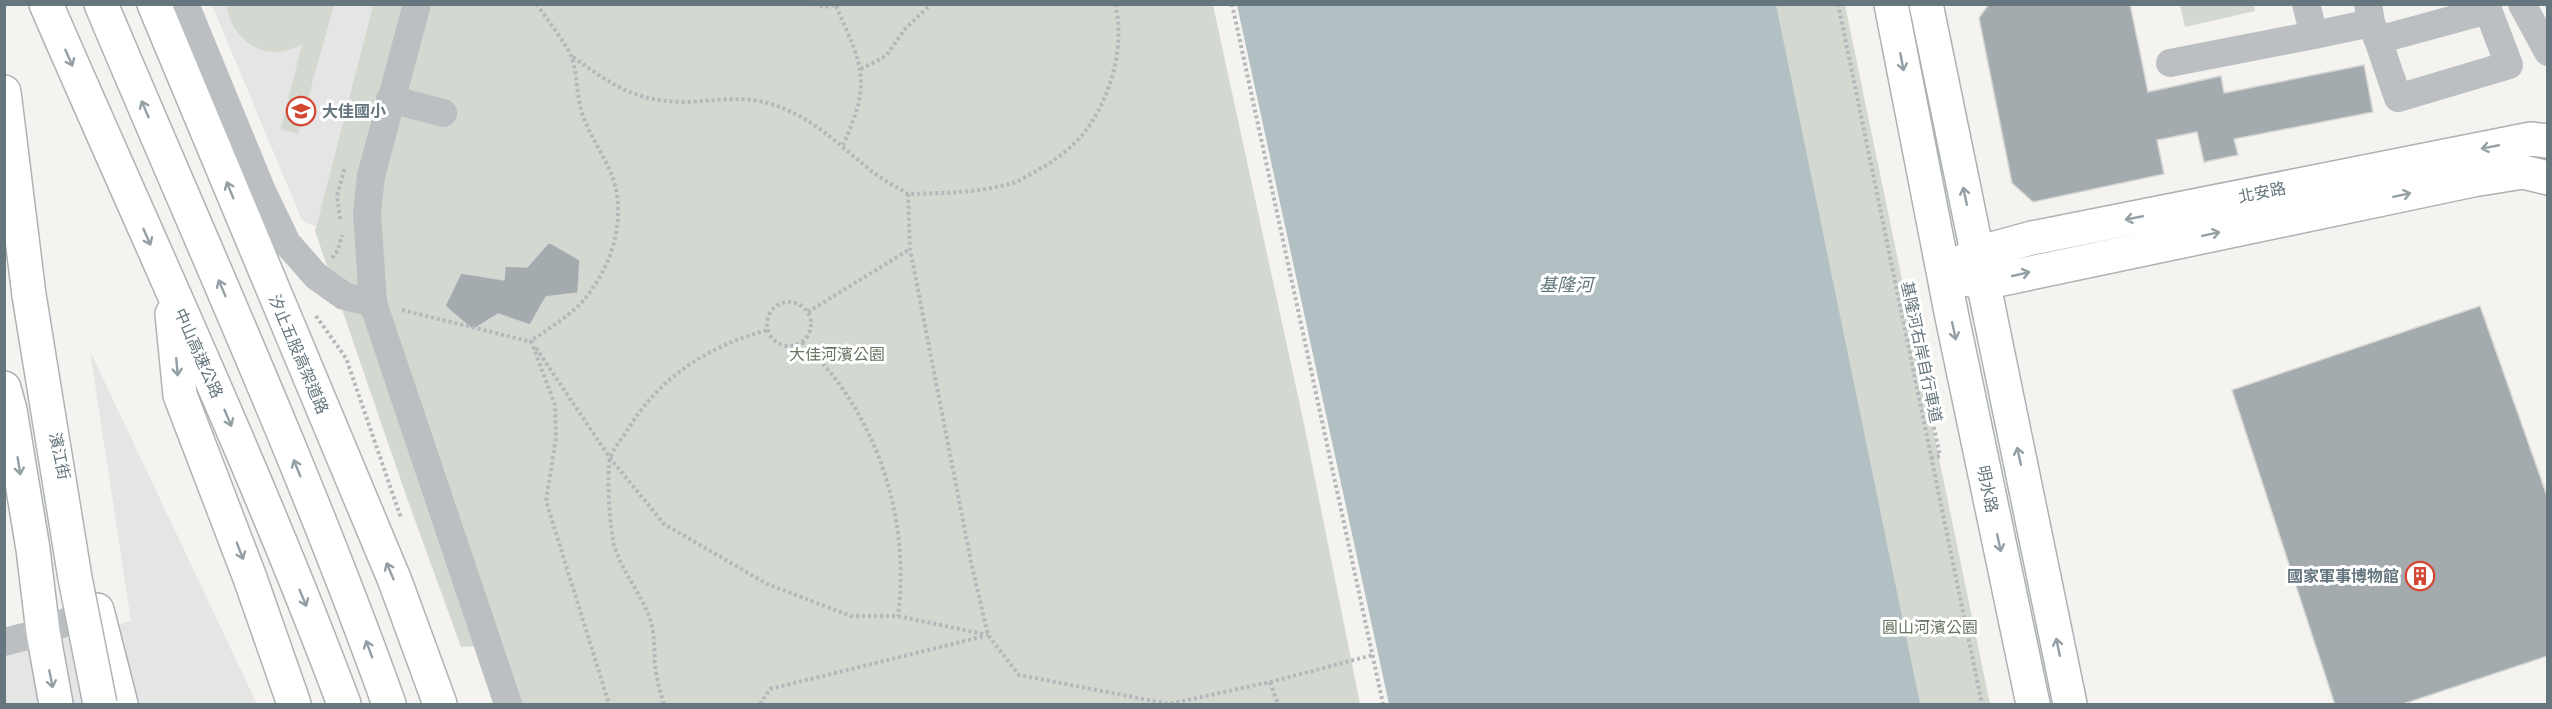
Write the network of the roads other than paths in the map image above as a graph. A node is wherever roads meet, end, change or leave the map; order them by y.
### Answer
1 (46, 4) edge
2 (101, 4) edge
3 (154, 4) edge
4 (185, 4) edge
5 (417, 4) edge
6 (1891, 4) edge
7 (1926, 4) edge
8 (2306, 4) edge
9 (2522, 4) edge
10 (2488, 7) edge
11 (2372, 22) edge
12 (2314, 35) junction
13 (2547, 52) edge
14 (2170, 63) dead end
15 (4, 92) edge
16 (390, 99) junction
17 (443, 113) dead end
18 (2547, 141) edge
19 (2547, 178) edge
20 (4, 206) edge
21 (1980, 268) junction
22 (1943, 274) junction
23 (170, 288) junction
24 (373, 303) junction
25 (4, 388) edge
26 (97, 609) junction
27 (43, 632) junction
28 (4, 642) edge
29 (56, 705) edge
30 (100, 705) edge
31 (121, 705) edge
32 (294, 705) edge
33 (344, 705) edge
34 (389, 705) edge
35 (440, 705) edge
36 (508, 705) edge
37 (2033, 705) edge
38 (2070, 705) edge

1 -> 23 main road, 中山高速公路
34 -> 2 main road
35 -> 3 main road, 汐止五股高架道路
4 - 24 street
5 - 16 street
6 -> 22 main road
21 -> 7 main road
8 - 12 street
9 - 13 street
10 - 11 street
10 - 11 street
11 - 12 street
12 - 14 street
15 - 30 main road, bridge
16 - 17 street
16 - 24 street
18 -> 21 main road, 北安路
21 -> 19 main road, 北安路
20 - 26 main road, 濱江街
21 - 22 main road, 北安路
38 -> 21 main road
22 -> 37 main road, 明水路
23 -> 32 main road
23 -> 33 main road, 中山高速公路
24 - 36 street
25 -> 27 main road
26 - 27 street
26 - 31 main road, 濱江街
27 - 28 street
27 -> 29 main road

